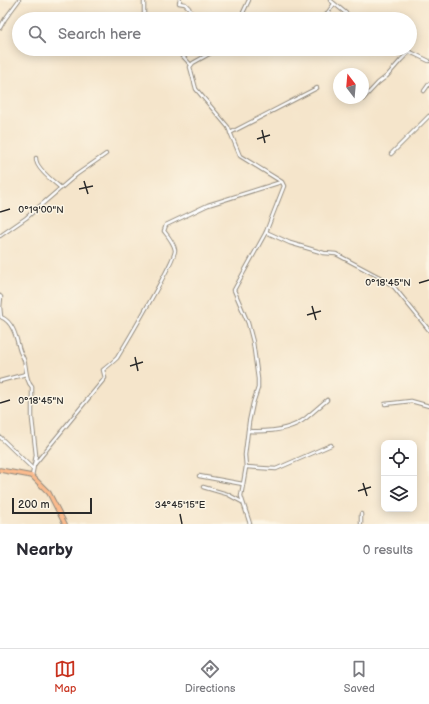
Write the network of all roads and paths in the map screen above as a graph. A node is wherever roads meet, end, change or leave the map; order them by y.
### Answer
1 (19, 0) edge
2 (144, 0) edge
3 (180, 0) edge
4 (249, 0) edge
5 (330, 0) edge
6 (334, 4) junction
7 (144, 12) edge
8 (190, 12) edge
9 (243, 12) edge
10 (328, 12) edge
11 (344, 12) edge
12 (0, 28) edge
13 (183, 56) edge
14 (206, 56) edge
15 (405, 56) edge
16 (417, 56) edge
17 (429, 61) edge
18 (191, 65) junction
19 (429, 84) edge
20 (317, 88) dead end
21 (424, 92) dead end
22 (369, 93) edge
23 (429, 116) edge
24 (230, 133) junction
25 (106, 154) dead end
26 (391, 154) dead end
27 (36, 158) dead end
28 (282, 182) junction
29 (61, 188) junction
30 (266, 232) junction
31 (0, 236) edge
32 (0, 296) edge
33 (429, 330) edge
34 (27, 374) junction
35 (0, 381) edge
36 (328, 400) dead end
37 (385, 404) dead end
38 (429, 406) edge
39 (248, 431) junction
40 (0, 437) edge
41 (332, 445) dead end
42 (34, 465) junction
43 (246, 467) junction
44 (0, 470) edge
45 (33, 470) junction
46 (32, 476) junction
47 (199, 476) dead end
48 (244, 484) junction
49 (203, 487) dead end
50 (243, 503) junction
51 (361, 514) dead end
52 (64, 524) edge
53 (250, 524) edge
54 (361, 524) edge

1 - 12 street
2 - 7 street
3 - 8 street
4 - 9 street
5 - 6 street
6 - 10 street
6 - 11 street
13 - 18 street
14 - 18 street
15 - 22 street
16 - 17 street
18 - 24 street
19 - 21 street
20 - 24 street
23 - 26 street
24 - 28 street
25 - 29 street
27 - 29 street
28 - 30 street
28 - 42 street
29 - 31 street
30 - 33 street
30 - 39 street
32 - 34 street
34 - 35 street
34 - 42 street
36 - 39 street
37 - 38 street
39 - 43 street
40 - 45 street
41 - 43 street
42 - 45 street
43 - 48 street
44 - 46 main road
45 - 46 street
46 - 52 main road
47 - 48 street
48 - 50 street
49 - 50 street
50 - 53 street
51 - 54 street

